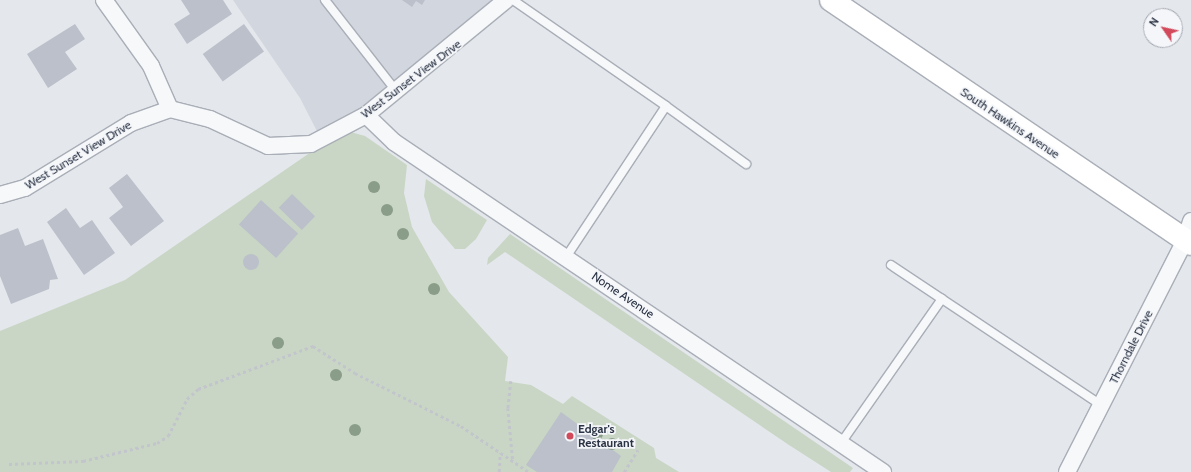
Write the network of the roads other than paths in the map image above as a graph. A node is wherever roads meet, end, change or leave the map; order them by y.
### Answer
1 (104, 0) edge
2 (325, 0) edge
3 (506, 0) edge
4 (513, 0) edge
5 (831, 0) edge
6 (396, 91) junction
7 (666, 106) junction
8 (170, 109) junction
9 (366, 115) junction
10 (746, 164) dead end
11 (0, 195) edge
12 (1189, 235) edge
13 (566, 257) junction
14 (891, 265) dead end
15 (942, 299) junction
16 (1101, 405) junction
17 (841, 443) junction
18 (883, 472) edge
19 (1067, 472) edge

1 - 8 street
2 - 6 lane
3 - 6 street, West Sunset View Drive
4 - 7 lane
5 - 12 main road, South Hawkins Avenue
6 - 9 street, West Sunset View Drive
7 - 10 lane
7 - 13 lane
8 - 9 street, West Sunset View Drive
8 - 11 street, West Sunset View Drive
9 - 13 street, Nome Avenue
12 - 16 street, Thorndale Drive
13 - 17 street, Nome Avenue
14 - 15 lane
15 - 16 lane
15 - 17 lane
16 - 19 street, Thorndale Drive
17 - 18 street, Nome Avenue

